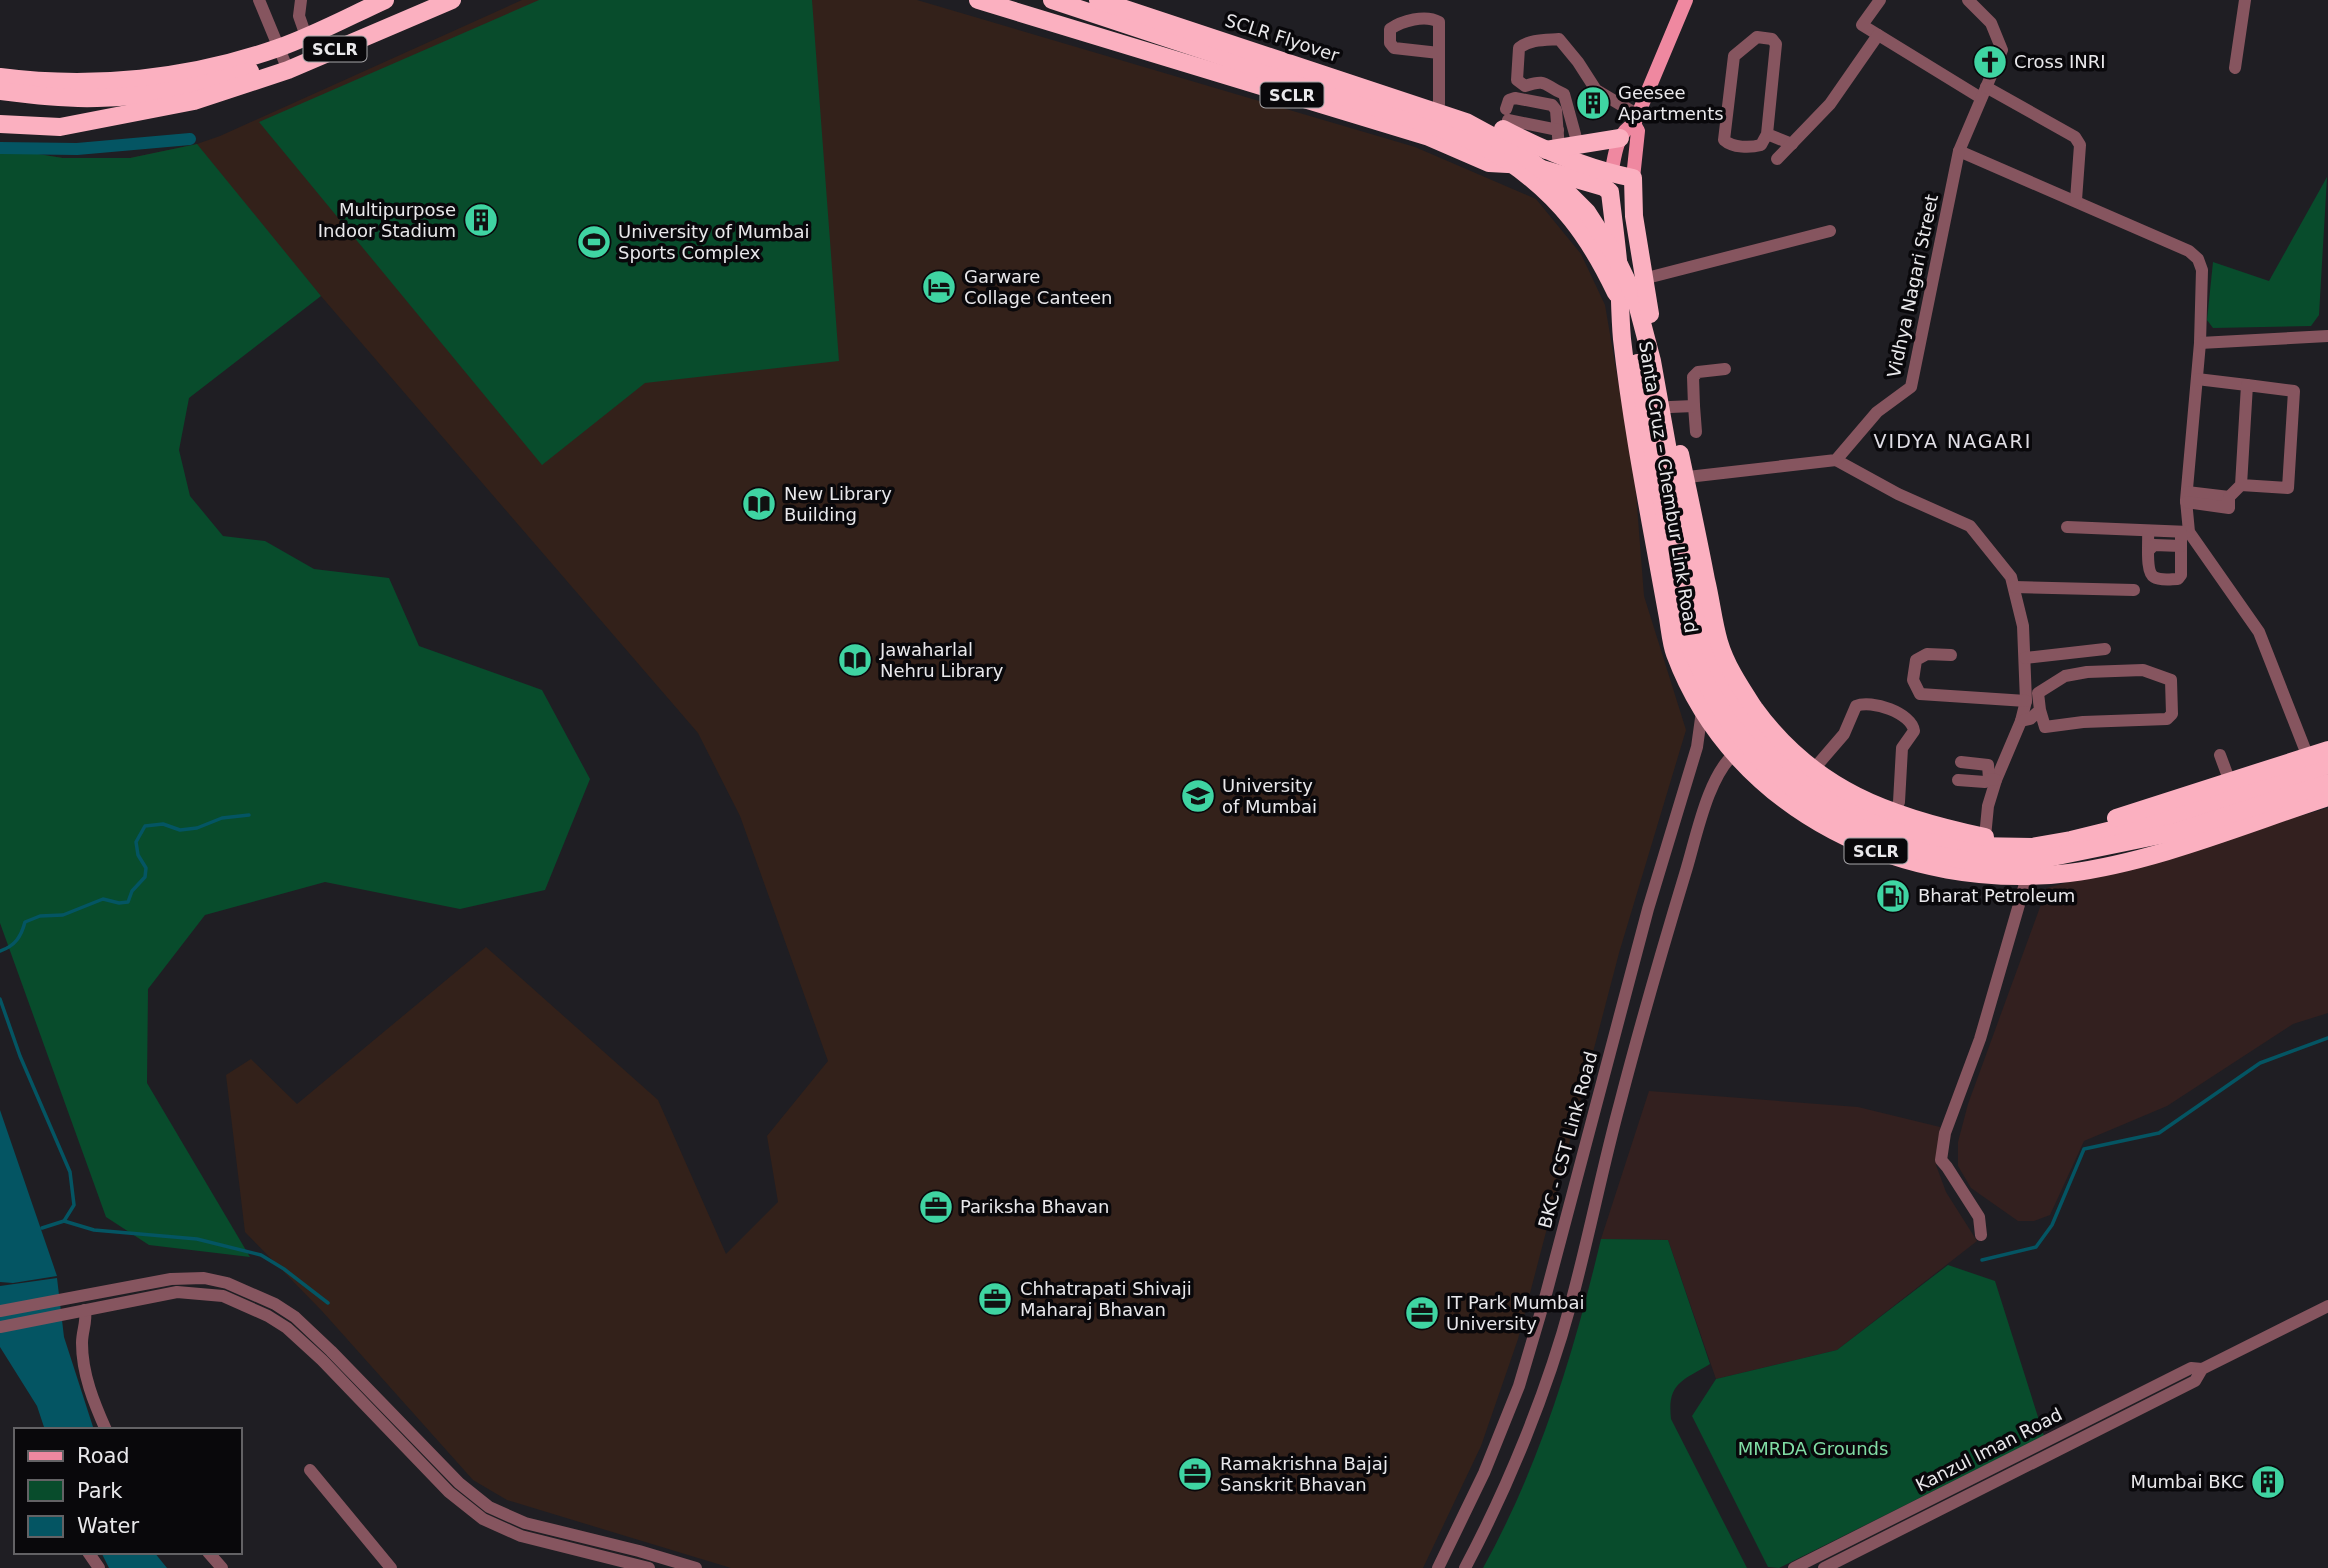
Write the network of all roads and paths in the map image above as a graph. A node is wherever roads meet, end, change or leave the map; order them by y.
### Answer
1 (258, 0) edge
2 (301, 0) edge
3 (385, 0) edge
4 (425, 0) edge
5 (452, 0) edge
6 (978, 0) edge
7 (1052, 0) edge
8 (1076, 0) edge
9 (1098, 0) edge
10 (1137, 0) edge
11 (1686, 0) edge
12 (1880, 0) edge
13 (1968, 0) edge
14 (2245, 0) edge
15 (1068, 27) junction
16 (1878, 35) junction
17 (306, 36) junction
18 (278, 48) junction
19 (1439, 53) dead end
20 (2235, 68) dead end
21 (288, 70) junction
22 (0, 77) edge
23 (0, 91) edge
24 (1983, 93) junction
25 (1439, 104) junction
26 (1504, 118) junction
27 (1636, 120) junction
28 (0, 124) edge
29 (1558, 130) junction
30 (1767, 134) junction
31 (1620, 138) junction
32 (1792, 144) junction
33 (1578, 145) junction
34 (1551, 149) junction
35 (1959, 151) junction
36 (1777, 159) dead end
37 (1487, 162) junction
38 (1528, 165) junction
39 (1611, 174) junction
40 (1633, 178) junction
41 (1610, 192) junction
42 (1632, 198) junction
43 (2076, 200) junction
44 (1830, 231) dead end
45 (1619, 268) junction
46 (1643, 279) junction
47 (2328, 336) edge
48 (1622, 338) junction
49 (2200, 343) junction
50 (1725, 369) dead end
51 (2197, 379) junction
52 (2247, 385) junction
53 (1694, 406) junction
54 (1670, 407) junction
55 (1696, 432) dead end
56 (1836, 460) junction
57 (1685, 478) junction
58 (1643, 481) junction
59 (2241, 485) junction
60 (2187, 497) junction
61 (2067, 527) dead end
62 (2148, 531) junction
63 (2184, 537) junction
64 (2148, 551) junction
65 (2014, 587) junction
66 (2134, 590) dead end
67 (2105, 649) dead end
68 (1951, 655) dead end
69 (2025, 658) junction
70 (2026, 701) junction
71 (2040, 710) junction
72 (1702, 711) junction
73 (2021, 722) junction
74 (2328, 750) edge
75 (1735, 753) junction
76 (2220, 755) dead end
77 (2308, 757) junction
78 (1961, 761) dead end
79 (2328, 765) edge
80 (1813, 770) junction
81 (1958, 780) dead end
82 (1992, 780) junction
83 (2230, 782) junction
84 (2328, 783) edge
85 (2328, 791) edge
86 (2328, 797) edge
87 (1894, 814) junction
88 (1931, 825) junction
89 (1985, 837) junction
90 (1919, 864) junction
91 (2108, 865) junction
92 (2027, 877) junction
93 (1648, 909) junction
94 (1672, 915) junction
95 (1606, 1063) junction
96 (1630, 1068) junction
97 (1982, 1235) dead end
98 (2328, 1306) edge
99 (83, 1310) junction
100 (0, 1311) edge
101 (0, 1327) edge
102 (327, 1356) junction
103 (2202, 1369) junction
104 (1503, 1425) junction
105 (105, 1428) edge
106 (1525, 1433) junction
107 (310, 1470) dead end
108 (1455, 1534) junction
109 (1477, 1544) junction
110 (210, 1554) edge
111 (651, 1564) edge
112 (688, 1567) edge
113 (222, 1568) edge
114 (391, 1568) edge
115 (1438, 1568) edge
116 (1465, 1568) edge
117 (1794, 1568) edge
118 (1824, 1568) edge

1 - 18 street
2 - 17 street
3 - 17 highway, SCLR
4 - 23 highway
5 - 21 highway, SCLR
6 - 15 highway, SCLR
7 - 84 highway
8 - 15 highway
9 - 79 highway, SCLR Flyover
10 - 25 highway, SCLR
11 - 27 main road
12 - 16 street
13 - 24 street, Vidhya Nagari Street
14 - 20 street
15 - 37 highway, SCLR
16 - 24 street
16 - 32 street
17 - 18 highway, SCLR
18 - 21 street
18 - 22 highway, SCLR
19 - 25 street
21 - 28 highway, SCLR
24 - 35 street, Vidhya Nagari Street
24 - 43 street
25 - 26 highway, SCLR
26 - 29 street
26 - 29 street
26 - 34 highway, SCLR
26 - 37 highway
27 - 31 main road
27 - 33 street
27 - 40 main road
29 - 34 street
30 - 30 street
30 - 32 street
31 - 33 highway
31 - 39 main road
32 - 36 street
33 - 34 highway
34 - 39 highway, SCLR
35 - 43 street
35 - 56 street, Vidhya Nagari Street
37 - 38 highway, SCLR
37 - 48 highway
38 - 41 highway, SCLR
38 - 45 highway
39 - 40 highway, SCLR
39 - 41 highway, Santa Cruz – Chembur Link Road
40 - 42 highway, Santa Cruz – Chembur Link Road / SCLR
41 - 42 highway
41 - 45 highway, Santa Cruz – Chembur Link Road / SCLR
42 - 46 highway, Santa Cruz – Chembur Link Road / SCLR
43 - 49 street
44 - 46 street
45 - 48 highway, Santa Cruz – Chembur Link Road / SCLR
46 - 54 highway, Santa Cruz – Chembur Link Road / SCLR
47 - 49 street
48 - 58 highway, Santa Cruz – Chembur Link Road / SCLR
49 - 51 street
50 - 53 street
51 - 52 street
51 - 60 street
52 - 59 street
52 - 59 street
53 - 54 street
53 - 55 street
54 - 57 highway, Santa Cruz – Chembur Link Road / SCLR
56 - 57 street
56 - 65 street
57 - 58 street
57 - 80 highway, Santa Cruz – Chembur Link Road / SCLR
58 - 72 highway, Santa Cruz – Chembur Link Road / SCLR
59 - 60 street
60 - 63 street
61 - 62 street
62 - 63 street
62 - 64 street
63 - 64 street
63 - 64 street
63 - 77 street
65 - 66 street
65 - 69 street
67 - 69 street
68 - 70 street
69 - 70 street
70 - 73 street
71 - 71 street
71 - 73 street
72 - 75 highway, Santa Cruz – Chembur Link Road / SCLR
72 - 93 street, BKC - CST Link Road
73 - 82 street
74 - 77 highway, Santa Cruz – Chembur Link Road / SCLR
75 - 90 highway, Santa Cruz – Chembur Link Road / SCLR
75 - 94 street
76 - 83 street
77 - 83 highway, Santa Cruz – Chembur Link Road / SCLR
78 - 82 street
80 - 87 highway, Santa Cruz – Chembur Link Road / SCLR
80 - 87 street
81 - 82 street
82 - 89 street
83 - 89 highway, Santa Cruz – Chembur Link Road / SCLR
85 - 91 highway
86 - 91 highway, Santa Cruz – Chembur Link Road / SCLR
87 - 88 highway, Santa Cruz – Chembur Link Road / SCLR
88 - 89 highway, Santa Cruz – Chembur Link Road / SCLR
88 - 90 highway
90 - 92 highway, Santa Cruz – Chembur Link Road / SCLR
91 - 92 highway, Santa Cruz – Chembur Link Road / SCLR
92 - 97 street
93 - 94 street
93 - 95 street, BKC - CST Link Road
94 - 96 street
95 - 96 street
95 - 104 street, BKC - CST Link Road
96 - 106 street
98 - 103 street, Kanzul Iman Road
99 - 101 street
99 - 102 street
99 - 105 street
100 - 102 street
102 - 111 street
103 - 117 street, Kanzul Iman Road
103 - 118 street, Kanzul Iman Road
104 - 106 street
104 - 108 street, BKC - CST Link Road
106 - 109 street
107 - 114 street
108 - 109 street
108 - 115 street, BKC - CST Link Road
109 - 116 street
110 - 113 street
111 - 112 street

